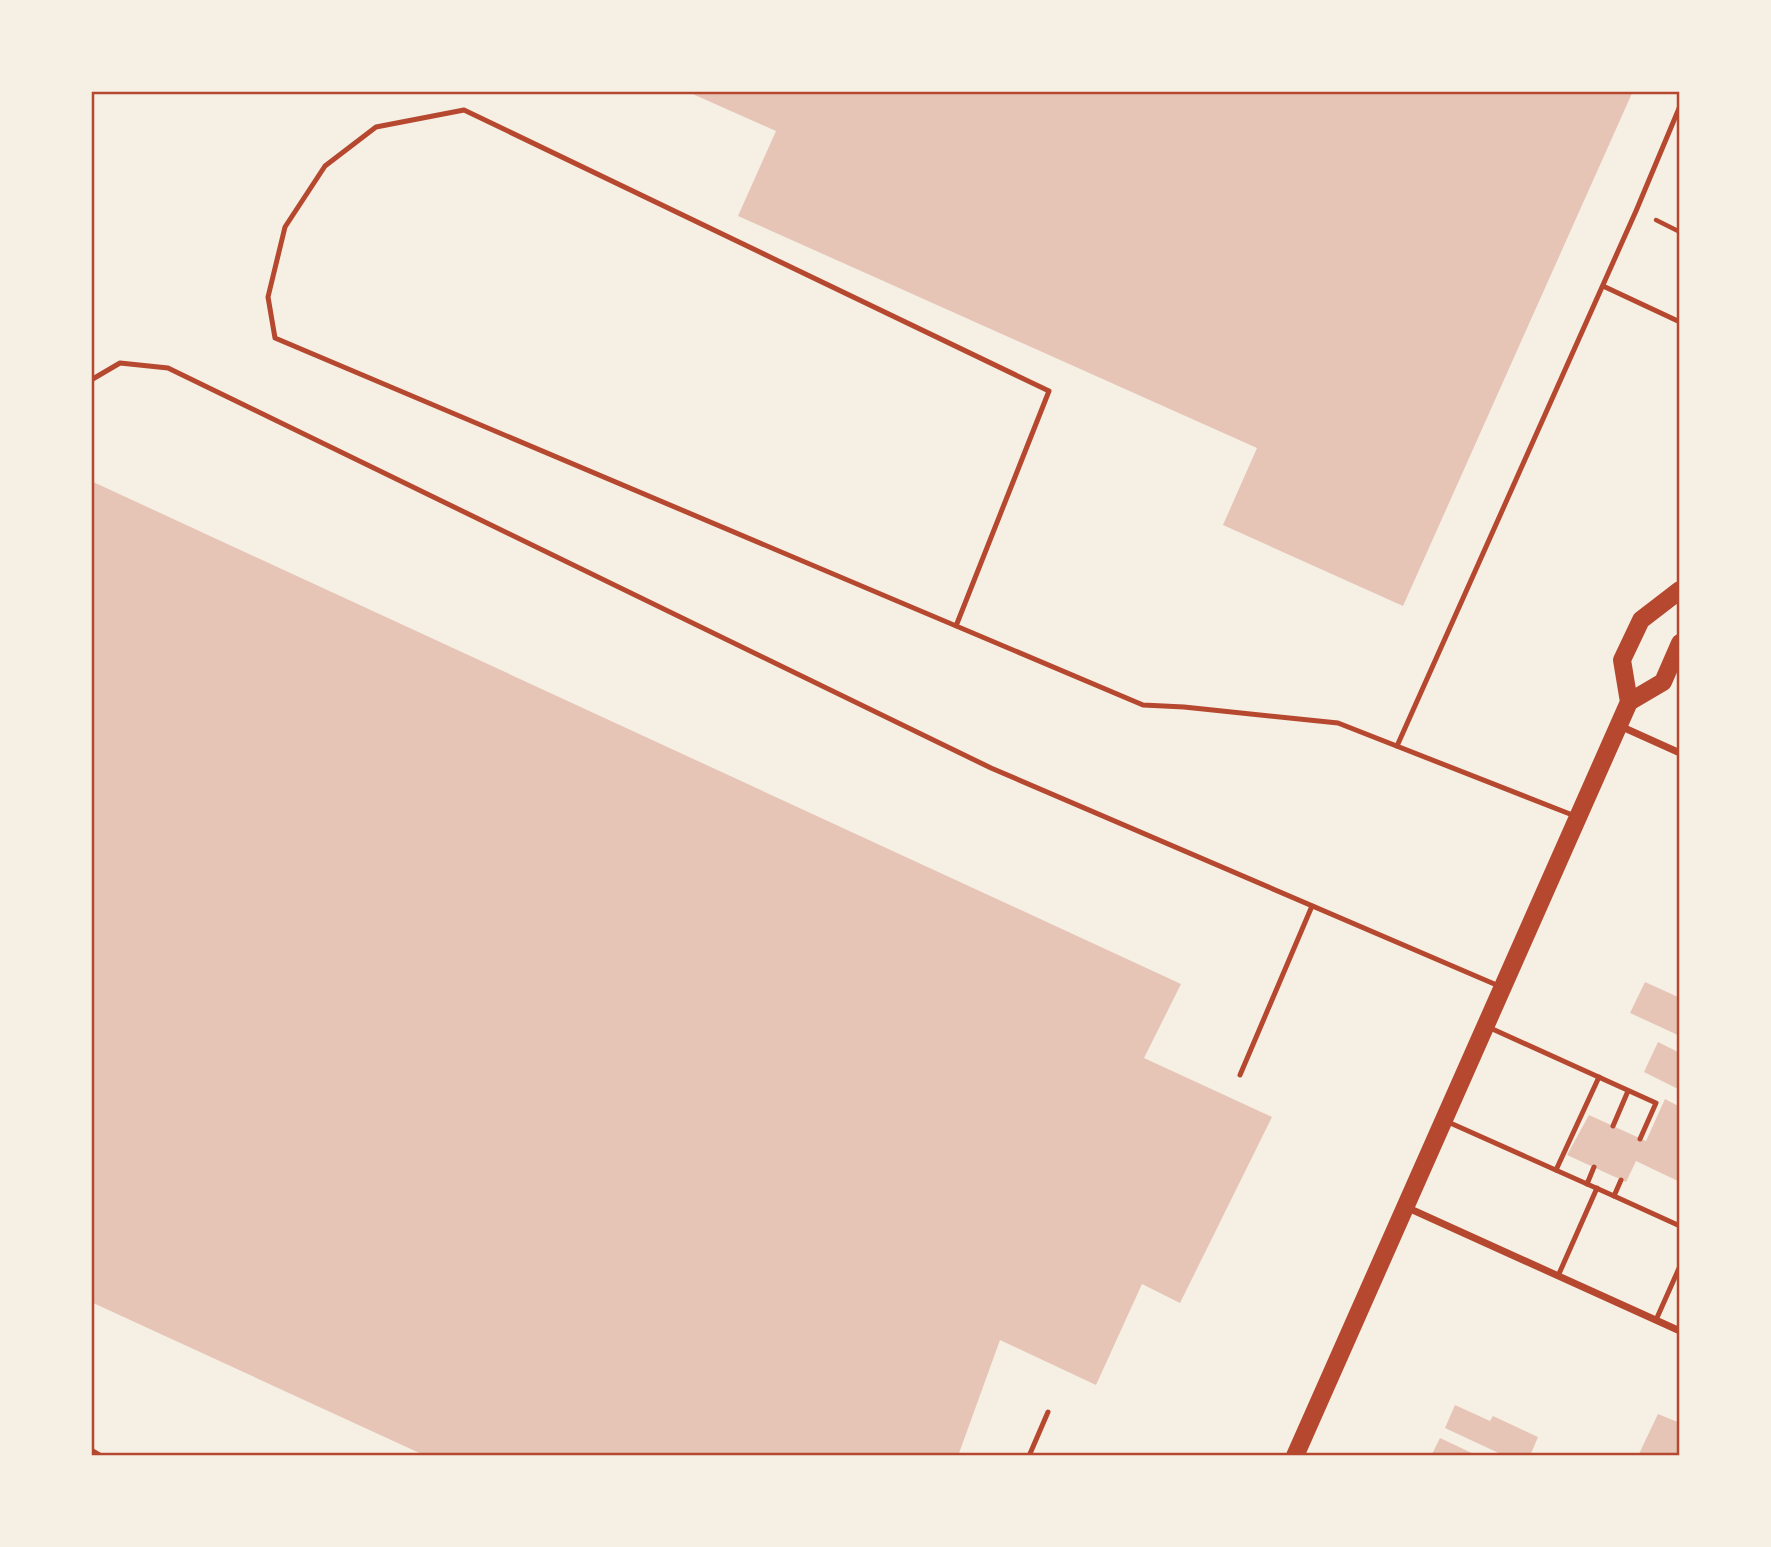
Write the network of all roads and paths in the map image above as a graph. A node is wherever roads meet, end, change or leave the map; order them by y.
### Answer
1 (1680, 106) edge
2 (1603, 286) junction
3 (1680, 322) edge
4 (91, 380) edge
5 (1680, 590) edge
6 (956, 626) junction
7 (1680, 643) edge
8 (1629, 702) junction
9 (1618, 726) junction
10 (1397, 746) junction
11 (1680, 753) edge
12 (1578, 817) junction
13 (1312, 906) junction
14 (1502, 988) junction
15 (1485, 1025) junction
16 (1240, 1075) dead end
17 (1599, 1077) junction
18 (1628, 1091) junction
19 (1444, 1120) junction
20 (1613, 1126) dead end
21 (1640, 1139) dead end
22 (1594, 1167) dead end
23 (1556, 1170) junction
24 (1622, 1180) dead end
25 (1587, 1184) junction
26 (1597, 1188) junction
27 (1614, 1196) junction
28 (1405, 1206) junction
29 (1680, 1226) edge
30 (1680, 1266) edge
31 (1558, 1276) junction
32 (1656, 1320) junction
33 (1680, 1331) edge
34 (1048, 1412) dead end
35 (91, 1450) edge
36 (101, 1456) edge
37 (1029, 1456) edge
38 (1295, 1456) edge

1 - 2 lane
2 - 3 lane
2 - 10 lane
4 - 13 lane
5 - 8 main road
6 - 6 lane
6 - 10 lane
7 - 8 main road
8 - 9 main road
9 - 11 street
9 - 12 main road
10 - 12 lane
12 - 14 main road
13 - 14 lane
13 - 16 lane
14 - 15 main road
15 - 17 lane
15 - 19 main road
17 - 18 lane
17 - 23 lane
18 - 20 lane
18 - 21 lane
19 - 23 lane
19 - 28 main road
22 - 25 lane
23 - 25 lane
24 - 27 lane
25 - 26 lane
26 - 27 lane
26 - 31 lane
27 - 29 lane
28 - 31 street
28 - 38 main road
30 - 32 lane
31 - 32 street
32 - 33 street
34 - 37 lane
35 - 36 lane

